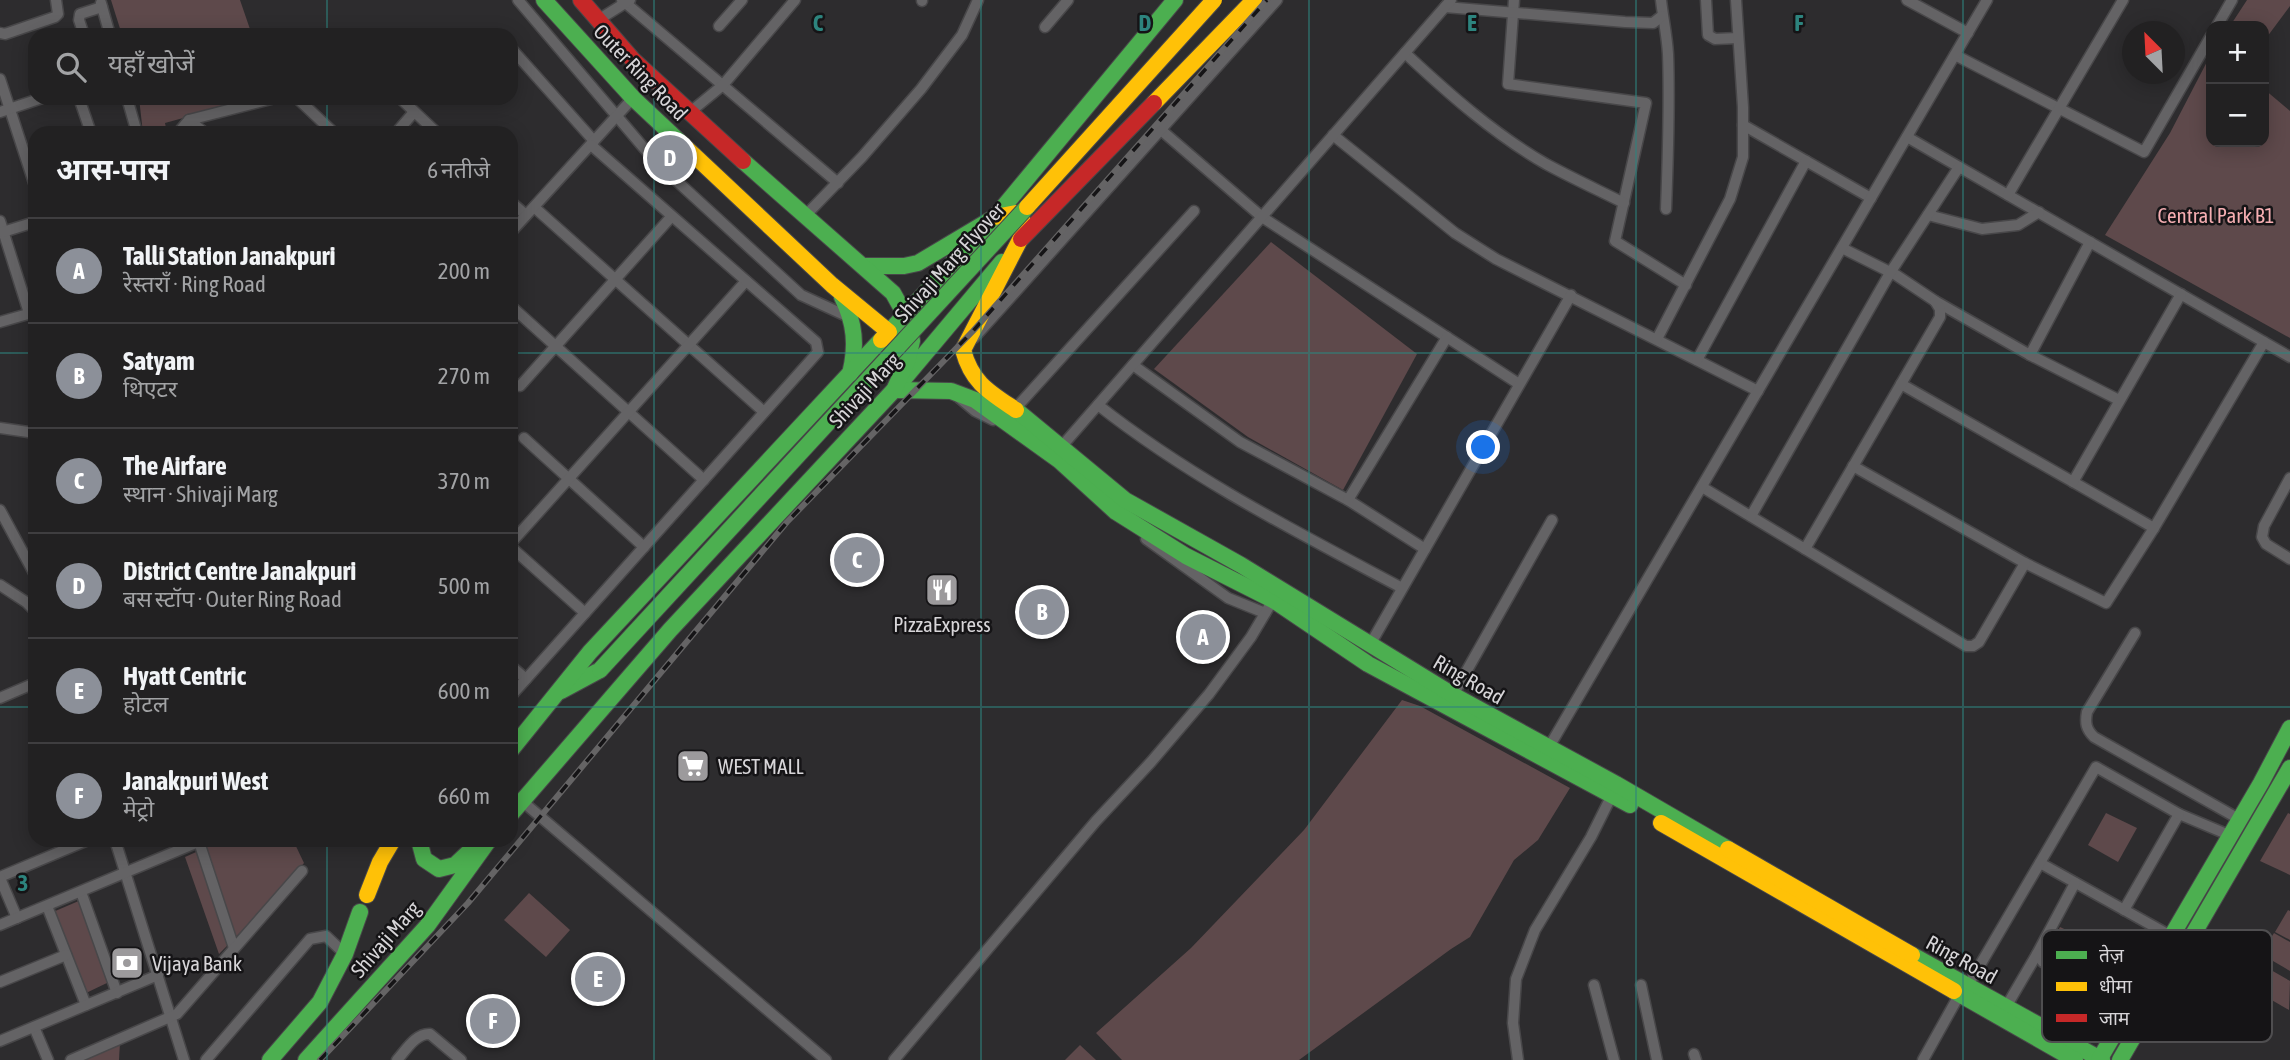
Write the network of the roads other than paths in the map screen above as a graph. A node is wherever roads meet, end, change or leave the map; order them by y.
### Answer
1 (56, 0) edge
2 (518, 0) edge
3 (544, 0) edge
4 (581, 0) edge
5 (742, 0) edge
6 (794, 0) edge
7 (978, 0) edge
8 (1068, 0) edge
9 (1175, 0) edge
10 (1214, 0) edge
11 (1254, 0) edge
12 (1277, 0) edge
13 (1514, 0) edge
14 (1661, 0) edge
15 (1706, 0) edge
16 (1737, 0) edge
17 (1908, 0) edge
18 (1987, 0) edge
19 (2123, 0) edge
20 (2232, 0) edge
21 (626, 1) edge
22 (101, 3) edge
23 (1448, 4) edge
24 (1513, 13) junction
25 (1662, 16) junction
26 (598, 20) junction
27 (2220, 21) edge
28 (719, 26) dead end
29 (1045, 27) dead end
30 (38, 28) edge
31 (82, 28) edge
32 (108, 28) edge
33 (28, 31) edge
34 (0, 33) edge
35 (1968, 33) junction
36 (1738, 38) junction
37 (2206, 45) edge
38 (1405, 53) junction
39 (1955, 55) junction
40 (518, 56) edge
41 (0, 79) edge
42 (723, 85) junction
43 (633, 98) junction
44 (28, 103) edge
45 (81, 105) edge
46 (129, 105) edge
47 (248, 105) edge
48 (304, 105) edge
49 (407, 105) edge
50 (5, 110) edge
51 (2060, 110) junction
52 (414, 112) junction
53 (689, 113) junction
54 (617, 116) junction
55 (189, 120) junction
56 (1743, 125) junction
57 (89, 126) edge
58 (135, 126) edge
59 (184, 126) edge
60 (196, 126) edge
61 (327, 126) edge
62 (402, 126) edge
63 (429, 126) edge
64 (1161, 130) junction
65 (1334, 135) junction
66 (1907, 137) junction
67 (592, 143) junction
68 (1806, 161) junction
69 (1959, 167) junction
70 (28, 168) edge
71 (838, 183) junction
72 (2008, 195) junction
73 (1871, 198) junction
74 (1624, 203) junction
75 (518, 205) edge
76 (1666, 208) dead end
77 (530, 211) junction
78 (1194, 211) dead end
79 (2039, 212) junction
80 (1928, 215) junction
81 (805, 216) junction
82 (671, 217) junction
83 (995, 217) junction
84 (1262, 217) junction
85 (28, 223) edge
86 (518, 224) edge
87 (2, 227) edge
88 (1022, 238) junction
89 (2090, 242) junction
90 (1842, 248) junction
91 (864, 267) junction
92 (1890, 273) junction
93 (615, 281) junction
94 (746, 281) junction
95 (832, 285) junction
96 (1686, 285) junction
97 (2181, 294) junction
98 (1571, 295) junction
99 (28, 301) edge
100 (1935, 301) junction
101 (518, 312) edge
102 (28, 313) edge
103 (905, 313) junction
104 (852, 318) junction
105 (0, 322) edge
106 (889, 332) junction
107 (1447, 337) junction
108 (1657, 339) junction
109 (2264, 342) junction
110 (555, 346) junction
111 (688, 346) junction
112 (963, 350) junction
113 (2030, 355) junction
114 (2290, 356) edge
115 (1697, 359) junction
116 (1133, 365) junction
117 (850, 374) junction
118 (1519, 384) junction
119 (1901, 384) junction
120 (520, 386) dead end
121 (894, 390) junction
122 (1758, 391) junction
123 (954, 392) junction
124 (980, 395) junction
125 (2119, 400) junction
126 (1098, 405) junction
127 (819, 407) junction
128 (1015, 409) junction
129 (764, 412) junction
130 (630, 413) junction
131 (0, 428) edge
132 (28, 432) edge
133 (851, 435) junction
134 (524, 438) dead end
135 (1062, 446) junction
136 (1853, 466) junction
137 (2290, 478) edge
138 (569, 479) junction
139 (704, 480) junction
140 (2073, 482) junction
141 (1702, 487) junction
142 (1348, 500) junction
143 (0, 510) edge
144 (1751, 516) junction
145 (1552, 520) dead end
146 (2154, 528) junction
147 (518, 537) edge
148 (644, 547) junction
149 (1424, 549) junction
150 (1805, 549) junction
151 (518, 551) edge
152 (2290, 559) edge
153 (28, 562) edge
154 (2025, 563) junction
155 (0, 585) edge
156 (1402, 588) junction
157 (28, 604) edge
158 (1269, 606) junction
159 (585, 613) junction
160 (2134, 633) dead end
161 (1371, 643) junction
162 (518, 672) edge
163 (526, 679) junction
164 (28, 686) edge
165 (518, 688) edge
166 (561, 691) junction
167 (1452, 695) junction
168 (0, 698) edge
169 (2290, 729) edge
170 (518, 742) edge
171 (1549, 747) junction
172 (2290, 768) edge
173 (1614, 790) junction
174 (2284, 794) edge
175 (518, 806) edge
176 (518, 811) edge
177 (2179, 814) junction
178 (2239, 819) junction
179 (2229, 835) junction
180 (71, 847) edge
181 (117, 847) edge
182 (187, 847) edge
183 (203, 847) edge
184 (389, 847) edge
185 (420, 847) edge
186 (474, 847) edge
187 (484, 847) edge
188 (2040, 863) junction
189 (302, 871) dead end
190 (125, 873) junction
191 (0, 877) edge
192 (2075, 883) junction
193 (81, 891) junction
194 (367, 895) dead end
195 (47, 906) junction
196 (2124, 910) junction
197 (360, 912) dead end
198 (18, 918) junction
199 (0, 925) edge
200 (2051, 930) edge
201 (2160, 930) edge
202 (2174, 930) edge
203 (2200, 930) edge
204 (2042, 946) edge
205 (234, 948) junction
206 (345, 954) junction
207 (2038, 954) junction
208 (66, 955) junction
209 (2042, 960) edge
210 (158, 975) junction
211 (0, 982) edge
212 (1594, 985) dead end
213 (1641, 985) dead end
214 (1965, 986) junction
215 (117, 993) junction
216 (86, 1005) junction
217 (2006, 1007) junction
218 (171, 1018) junction
219 (34, 1027) junction
220 (2042, 1027) edge
221 (2042, 1038) edge
222 (0, 1041) edge
223 (2048, 1042) edge
224 (2069, 1042) edge
225 (2109, 1042) edge
226 (2131, 1042) edge
227 (2100, 1059) edge
228 (48, 1060) edge
229 (71, 1060) edge
230 (184, 1060) edge
231 (206, 1060) edge
232 (270, 1060) edge
233 (306, 1060) edge
234 (397, 1060) edge
235 (461, 1060) edge
236 (826, 1060) edge
237 (894, 1060) edge
238 (1518, 1060) edge
239 (1614, 1060) edge
240 (1657, 1060) edge
241 (1923, 1060) edge
242 (2075, 1060) edge
243 (2120, 1060) edge

1 - 30 street
2 - 54 street
3 - 43 main road, Outer Ring Road
4 - 26 main road, Outer Ring Road
5 - 28 street
6 - 42 street
7 - 71 street
8 - 29 street
9 - 83 main road, Shivaji Marg
10 - 166 main road, Shivaji Marg Flyover, bridge
11 - 88 main road, Shivaji Marg
12 - 64 street
13 - 24 street
14 - 25 street
15 - 36 street
16 - 36 street
17 - 35 street
18 - 35 street
19 - 51 street
20 - 27 street
21 - 26 street
21 - 42 street
22 - 31 street
22 - 32 street
23 - 24 street
23 - 38 street
24 - 25 street
24 - 74 street
25 - 76 street
26 - 53 main road, Outer Ring Road
33 - 34 street
35 - 39 street
36 - 56 street
37 - 51 street
38 - 65 street
38 - 74 street
39 - 51 street
39 - 66 street
40 - 67 street
41 - 50 street
42 - 53 street
42 - 71 street
43 - 54 street
43 - 95 main road, Outer Ring Road
44 - 50 street
45 - 57 street
46 - 58 street
47 - 55 street
48 - 61 street
49 - 52 street
50 - 70 street
51 - 72 street
52 - 62 street
52 - 63 street
53 - 81 main road, Outer Ring Road
54 - 67 street
54 - 104 street
55 - 59 street
55 - 60 street
56 - 68 street
56 - 96 street
64 - 84 street
64 - 112 street
65 - 84 street
65 - 98 street
66 - 69 street
66 - 73 street
67 - 77 street
67 - 82 street
68 - 73 street
68 - 115 street
69 - 72 street
69 - 80 street
71 - 81 street
72 - 79 street
73 - 90 street
74 - 96 street
75 - 77 street
77 - 86 street
77 - 93 street
78 - 128 street
79 - 80 street
79 - 89 street
80 - 92 street
81 - 91 main road, Outer Ring Road
82 - 93 street
82 - 94 street
83 - 88 main road
83 - 91 main road
83 - 103 main road, Shivaji Marg
84 - 107 street
84 - 116 street
85 - 87 street
87 - 99 street
88 - 112 main road
88 - 121 main road, Shivaji Marg
89 - 97 street
89 - 113 street
90 - 92 street
90 - 122 street
91 - 103 main road, Outer Ring Road
92 - 100 street
92 - 144 street
93 - 110 street
93 - 111 street
94 - 111 street
94 - 129 street
95 - 104 main road
95 - 106 main road
96 - 108 street
97 - 109 street
97 - 125 street
98 - 108 street
98 - 118 street
100 - 113 street
100 - 119 street
101 - 110 street
102 - 105 street
103 - 106 main road, Shivaji Marg
103 - 121 main road
104 - 117 main road
106 - 117 main road, Shivaji Marg
107 - 118 street
107 - 142 street
108 - 115 street
109 - 114 street
109 - 146 street
110 - 120 street
110 - 130 street
111 - 129 street
111 - 130 street
112 - 124 main road, Ring Road
113 - 125 street
115 - 122 street
116 - 126 street
116 - 142 street
117 - 127 main road, Shivaji Marg
118 - 149 street
119 - 136 street
119 - 140 street
121 - 123 main road, Ring Road
121 - 133 main road, Shivaji Marg
122 - 141 street
123 - 124 main road, Ring Road
123 - 158 street
124 - 128 main road, Ring Road
124 - 158 main road, Ring Road
125 - 140 street
126 - 135 street
126 - 156 street
127 - 133 main road
127 - 166 main road, Shivaji Marg
128 - 135 main road, Ring Road
129 - 139 street
130 - 138 street
130 - 139 street
131 - 132 street
133 - 175 main road, Shivaji Marg
134 - 138 street
135 - 161 main road, Ring Road
136 - 150 street
136 - 154 street
137 - 152 street
138 - 147 street
138 - 148 street
139 - 148 street
140 - 146 street
141 - 144 street
141 - 171 street
142 - 149 street
143 - 153 street
144 - 150 street
145 - 167 street
146 - 154 street
148 - 159 street
149 - 156 street
150 - 154 street
151 - 159 street
155 - 157 street
156 - 161 street
158 - 173 main road, Ring Road
158 - 237 street
159 - 163 street
160 - 178 street
161 - 167 main road, Ring Road
162 - 163 street
163 - 165 street
164 - 168 street
166 - 170 main road, Shivaji Marg
167 - 171 main road, Ring Road
169 - 178 main road
171 - 173 main road, Ring Road
172 - 174 main road
173 - 214 main road, Ring Road
173 - 238 street
174 - 203 main road
176 - 236 street
177 - 179 street
177 - 188 street
177 - 196 street
178 - 179 main road
179 - 202 main road
180 - 191 street
181 - 190 street
182 - 190 street
183 - 205 street
184 - 194 main road, Shivaji Marg
185 - 186 main road
187 - 233 main road, Shivaji Marg
188 - 192 street
188 - 214 street
189 - 205 street
190 - 193 street
190 - 210 street
191 - 198 street
192 - 196 street
192 - 200 street
193 - 195 street
193 - 215 street
195 - 198 street
195 - 208 street
196 - 201 street
197 - 206 main road, Shivaji Marg
198 - 199 street
204 - 207 street
205 - 218 street
206 - 231 street
206 - 232 main road, Shivaji Marg
207 - 209 street
207 - 217 street
208 - 211 street
208 - 216 street
210 - 215 street
210 - 218 street
212 - 239 street
213 - 240 street
214 - 217 main road, Ring Road
214 - 221 main road, Ring Road
214 - 241 street
215 - 216 street
216 - 219 street
217 - 220 main road, Ring Road
218 - 229 street
218 - 230 street
219 - 222 street
219 - 228 street
223 - 242 main road, Ring Road
224 - 227 main road, Ring Road
225 - 227 main road
226 - 243 main road
234 - 235 street

